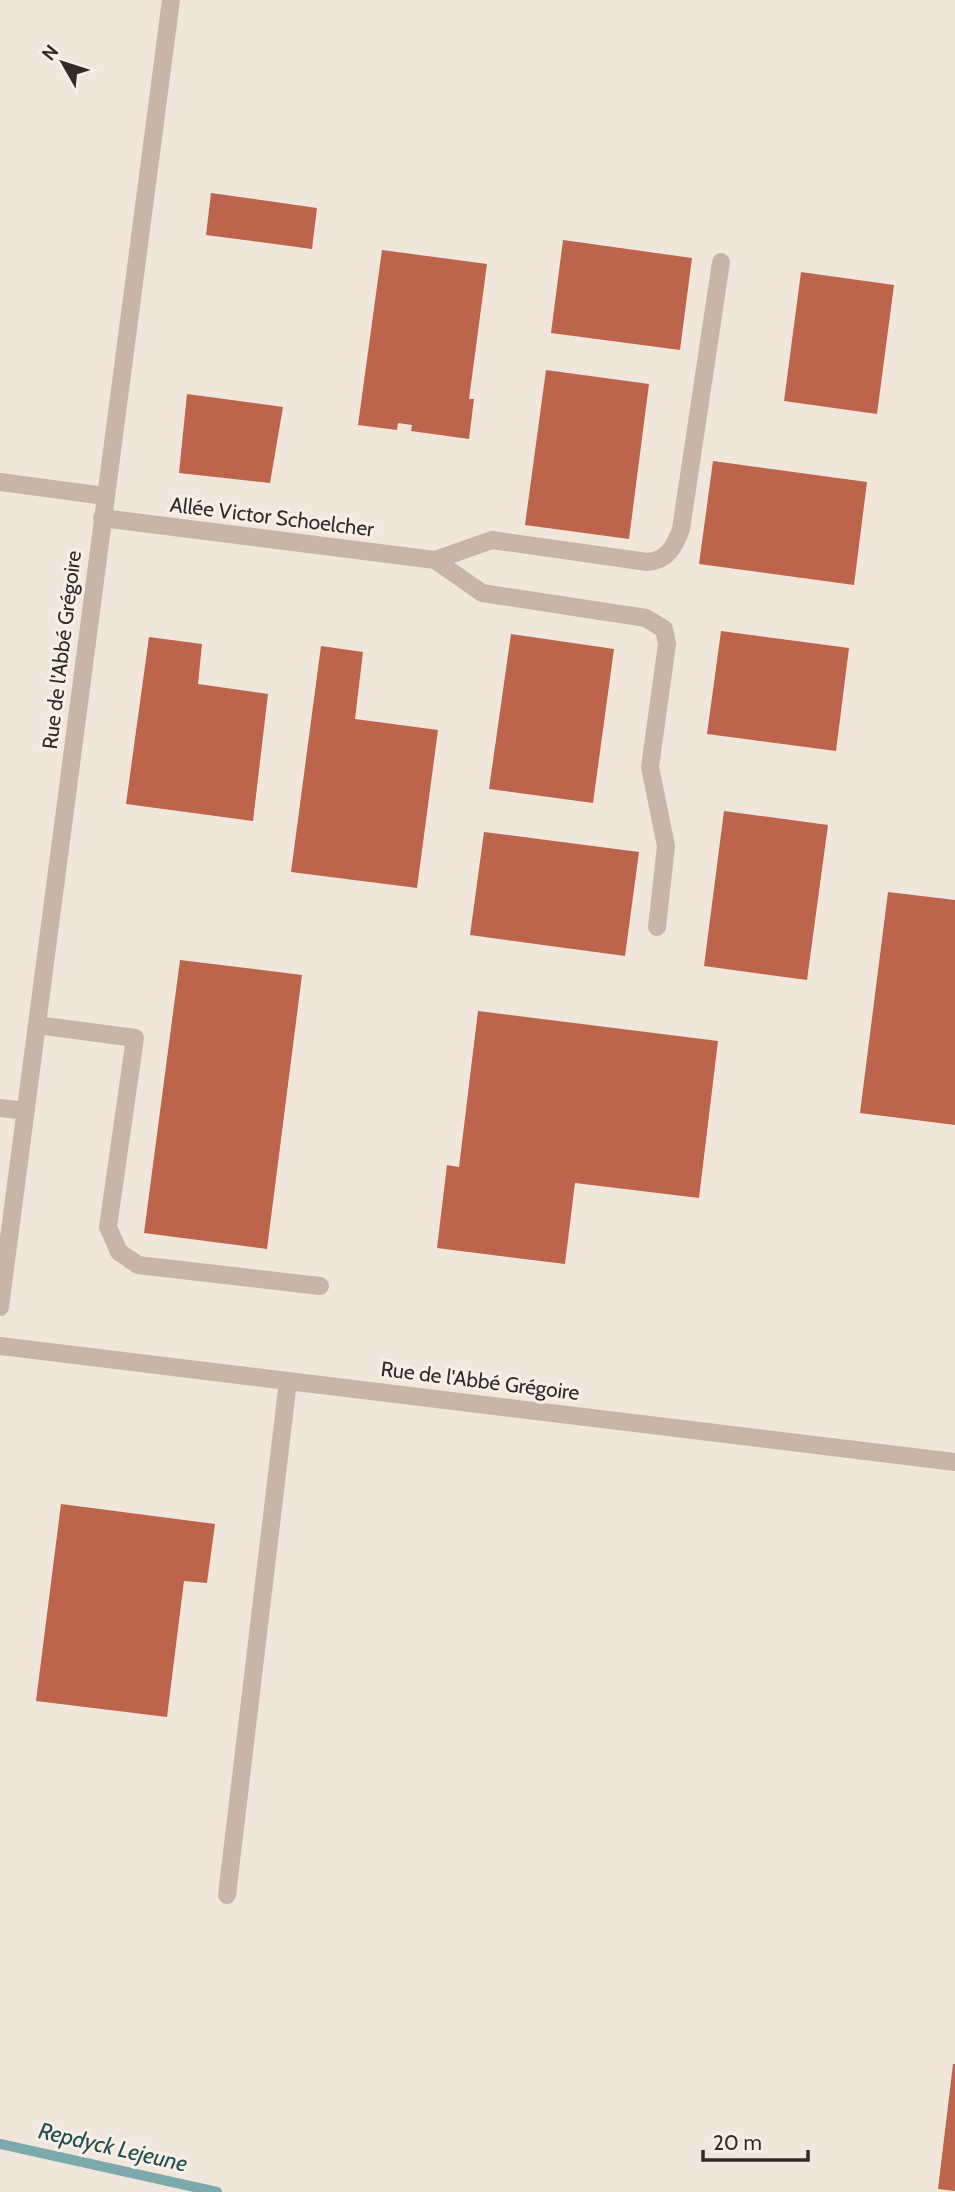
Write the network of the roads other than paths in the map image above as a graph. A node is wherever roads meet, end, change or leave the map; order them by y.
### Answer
1 (171, 0) edge
2 (721, 262) dead end
3 (0, 482) edge
4 (105, 496) junction
5 (102, 518) junction
6 (435, 561) junction
7 (657, 927) dead end
8 (37, 1025) junction
9 (0, 1108) edge
10 (26, 1111) junction
11 (320, 1286) dead end
12 (0, 1307) edge
13 (0, 1346) edge
14 (288, 1381) junction
15 (955, 1462) edge
16 (227, 1895) dead end

1 - 4 street, Rue de l'Abbé Grégoire
2 - 6 street, Allée Victor Schoelcher
3 - 4 street
4 - 5 street, Rue de l'Abbé Grégoire
5 - 6 street, Allée Victor Schoelcher
5 - 8 street, Rue de l'Abbé Grégoire
6 - 7 street, Allée Victor Schoelcher
8 - 10 street, Rue de l'Abbé Grégoire
8 - 11 street
9 - 10 street
10 - 12 street, Rue de l'Abbé Grégoire
13 - 14 street, Rue de l'Abbé Grégoire
14 - 15 street, Rue de l'Abbé Grégoire
14 - 16 street

